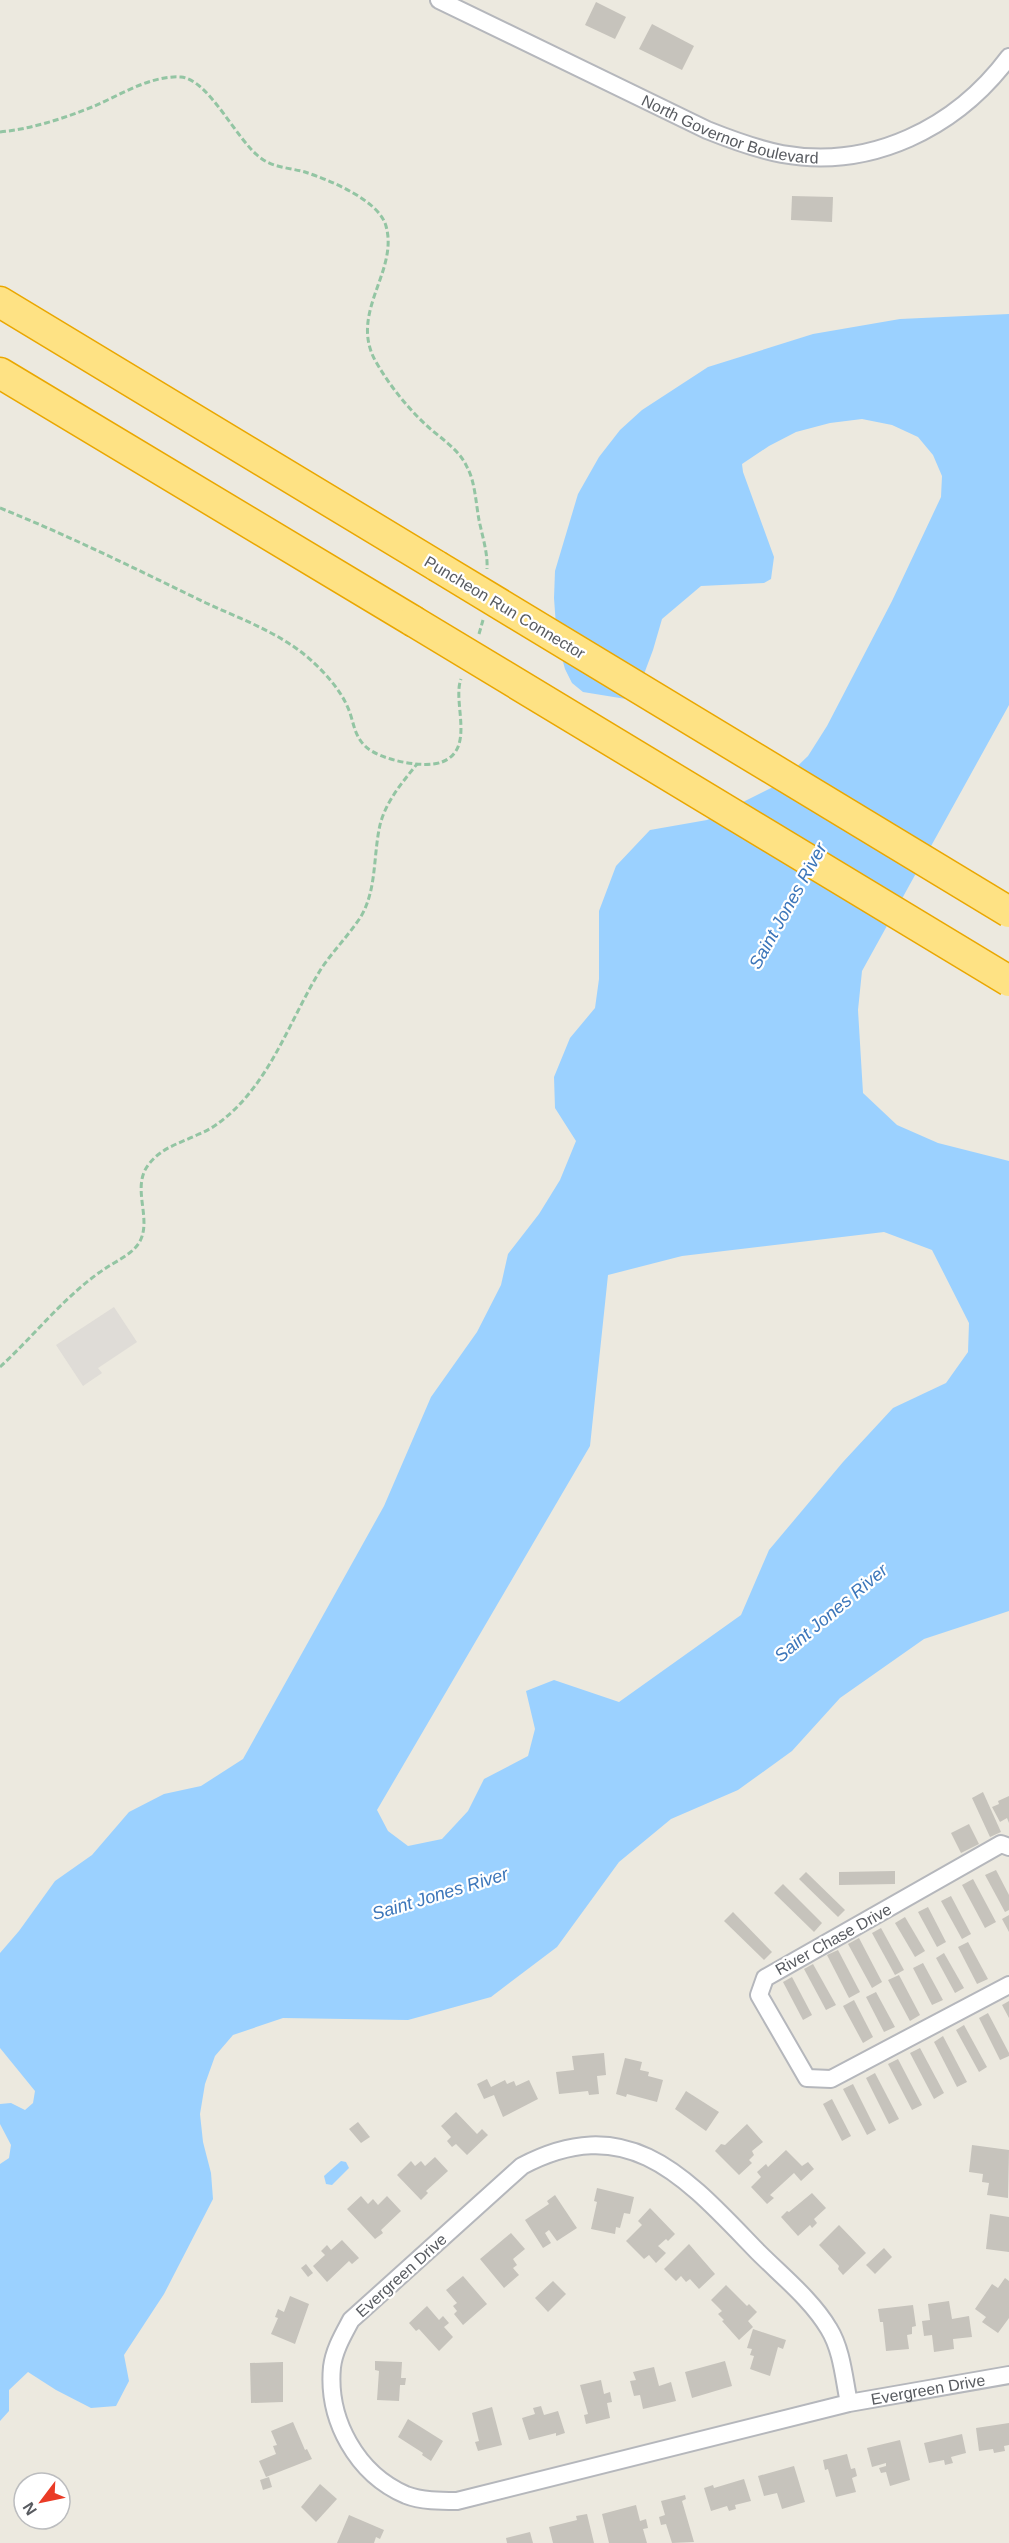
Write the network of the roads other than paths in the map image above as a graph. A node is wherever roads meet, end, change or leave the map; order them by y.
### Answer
1 (439, 0) edge
2 (1009, 57) edge
3 (0, 302) edge
4 (0, 373) edge
5 (1009, 912) edge
6 (1009, 981) edge
7 (1009, 1847) edge
8 (1009, 1985) edge
9 (1009, 2375) edge
10 (849, 2403) junction

1 - 2 street, North Governor Boulevard
3 - 5 highway, Puncheon Run Connector, bridge
4 - 6 highway, bridge
7 - 8 street, River Chase Drive
9 - 10 street, Evergreen Drive
10 - 10 street, Evergreen Drive

